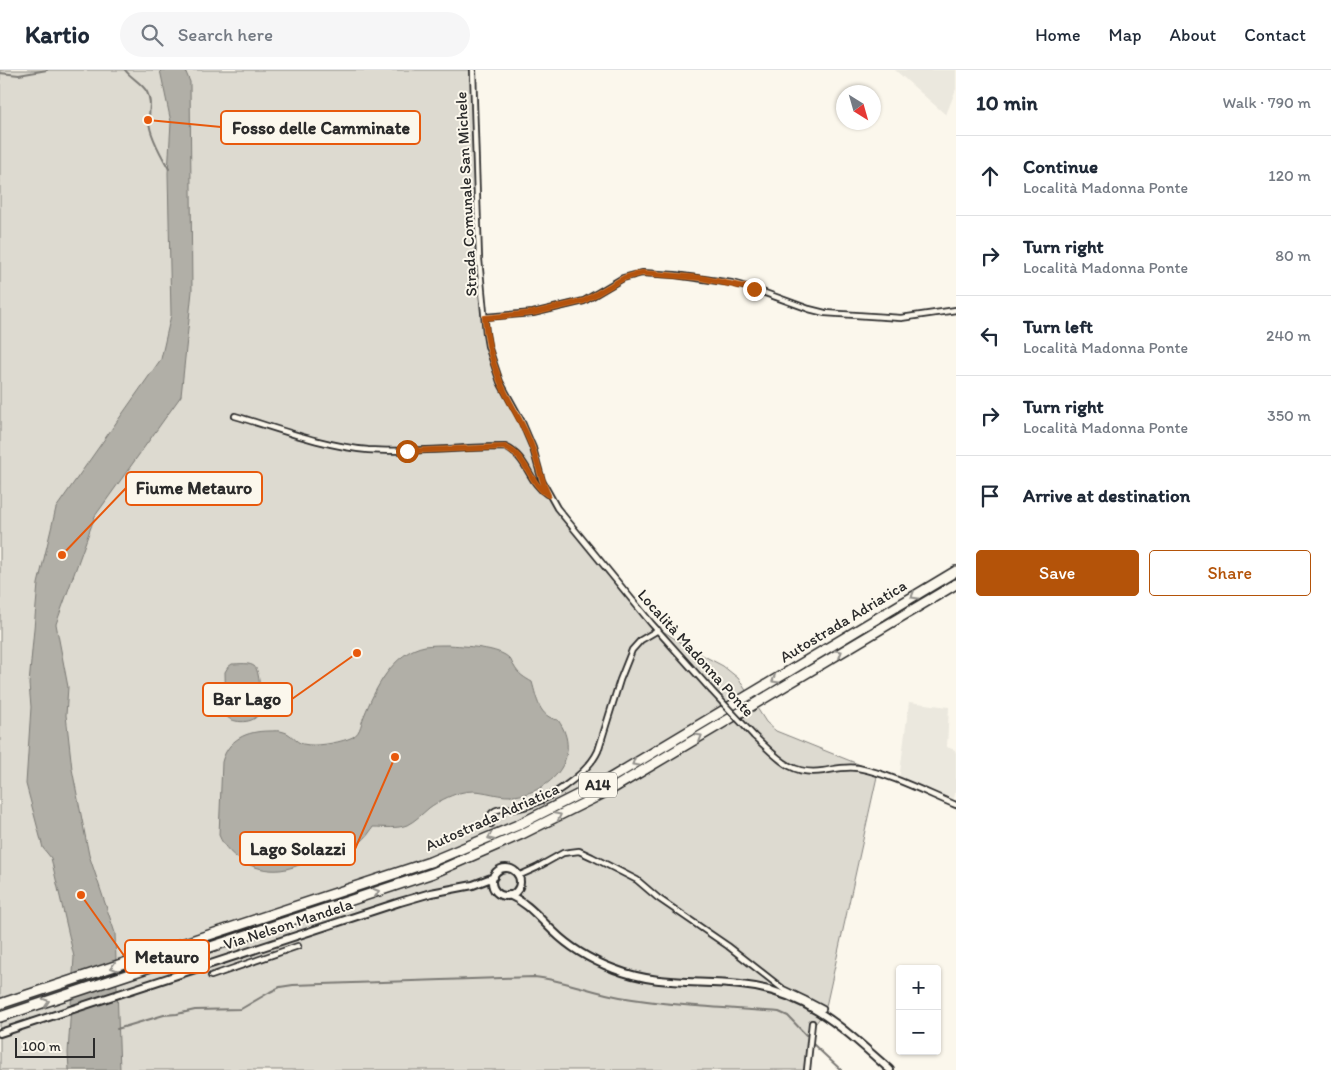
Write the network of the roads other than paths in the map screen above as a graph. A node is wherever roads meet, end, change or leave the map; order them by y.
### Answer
1 (473, 70) edge
2 (956, 310) edge
3 (485, 318) junction
4 (235, 416) dead end
5 (548, 495) junction
6 (956, 571) edge
7 (956, 584) edge
8 (658, 630) junction
9 (956, 805) edge
10 (491, 824) dead end
11 (518, 876) junction
12 (494, 877) junction
13 (473, 885) junction
14 (519, 887) junction
15 (495, 889) junction
16 (509, 895) junction
17 (528, 906) junction
18 (298, 946) dead end
19 (211, 976) dead end
20 (0, 1004) edge
21 (823, 1010) dead end
22 (0, 1017) edge
23 (812, 1023) dead end
24 (0, 1033) edge
25 (807, 1070) edge
26 (890, 1070) edge

1 - 3 street, Strada Comunale San Michele
2 - 3 street
3 - 5 street, Località Madonna Ponte
4 - 5 street, Località Madonna Ponte
5 - 8 street, Località Madonna Ponte
6 -> 20 highway, Autostrada Adriatica / A14
22 -> 7 highway, Autostrada Adriatica / A14
8 - 9 street, Località Madonna Ponte, bridge
8 - 10 street
11 - 12 main road
11 - 14 main road
11 - 21 street
12 - 13 main road, Via Nelson Mandela
12 - 15 main road
13 - 15 main road, Via Nelson Mandela
13 - 24 main road, Via Nelson Mandela
14 - 16 main road
14 - 17 main road
15 - 16 main road
16 - 17 main road
17 - 26 main road
18 - 19 street
23 - 25 street

